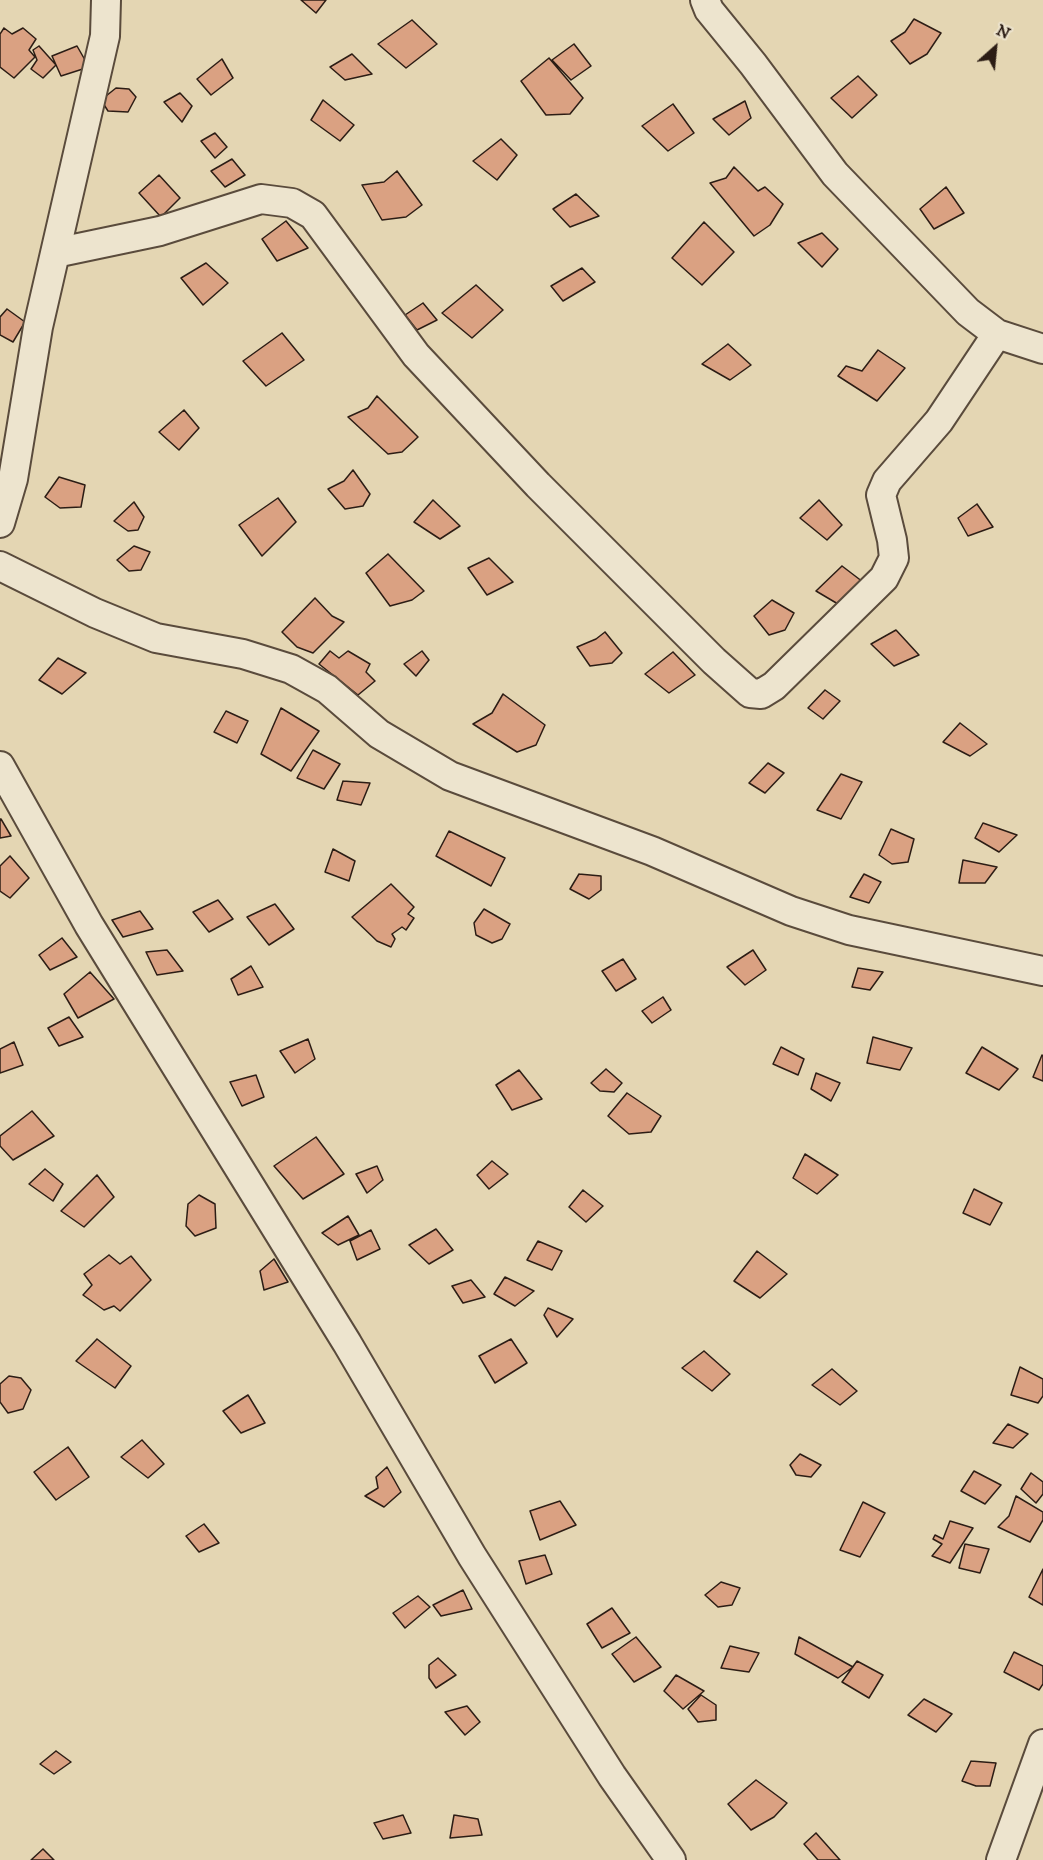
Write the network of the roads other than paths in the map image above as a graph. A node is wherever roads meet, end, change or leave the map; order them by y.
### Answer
1 (106, 0) edge
2 (705, 0) edge
3 (55, 253) junction
4 (997, 334) junction
5 (1043, 349) edge
6 (0, 523) edge
7 (0, 566) edge
8 (0, 766) edge
9 (1043, 971) edge
10 (1043, 1744) edge
11 (671, 1860) edge
12 (1001, 1860) edge

1 - 3 street
2 - 4 street
3 - 4 street
3 - 6 street
4 - 5 street
7 - 9 street
8 - 11 street
10 - 12 street

